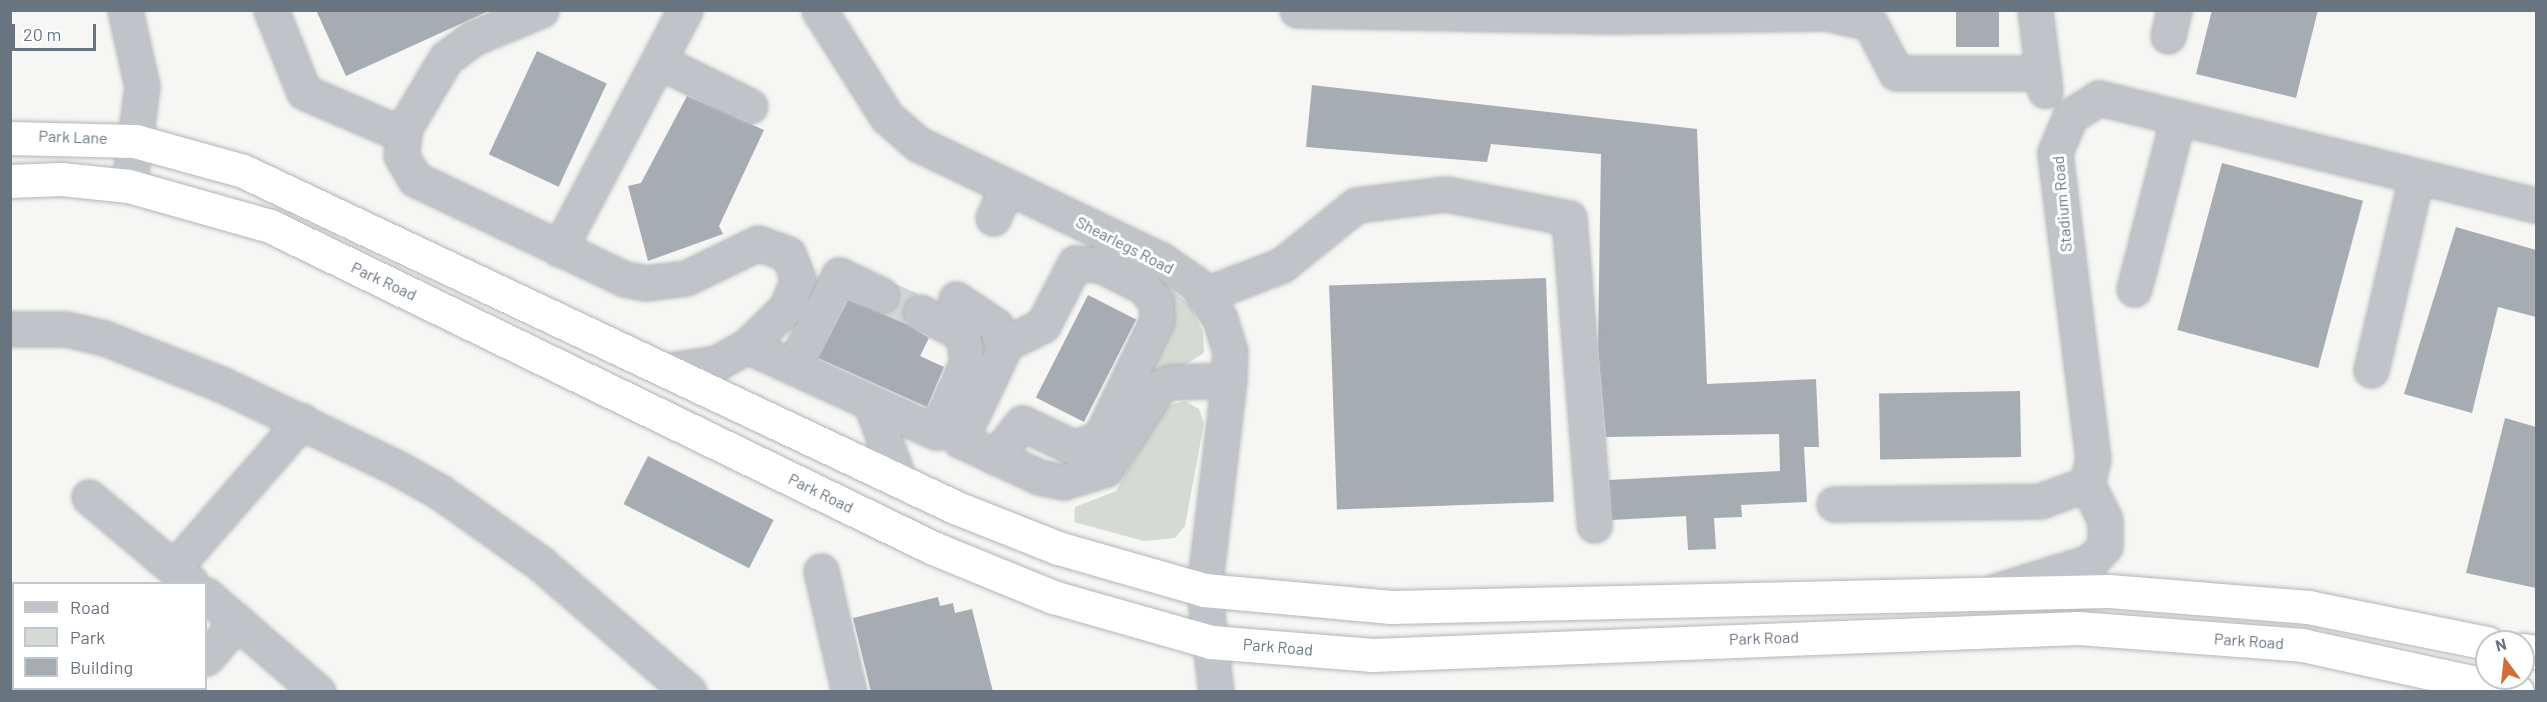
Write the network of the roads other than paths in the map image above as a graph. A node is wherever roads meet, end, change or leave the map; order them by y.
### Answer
1 (124, 10) edge
2 (272, 10) edge
3 (541, 10) edge
4 (685, 10) edge
5 (819, 10) edge
6 (1297, 10) edge
7 (2035, 10) edge
8 (660, 62) junction
9 (750, 106) dead end
10 (2178, 118) junction
11 (404, 135) junction
12 (10, 138) edge
13 (135, 141) junction
14 (2416, 178) junction
15 (10, 181) edge
16 (129, 186) junction
17 (1007, 187) junction
18 (2536, 205) edge
19 (993, 218) dead end
20 (559, 249) junction
21 (2134, 289) dead end
22 (881, 295) tunnel mouth
23 (1204, 295) junction
24 (956, 299) dead end
25 (920, 312) tunnel mouth
26 (10, 329) edge
27 (1010, 344) junction
28 (747, 346) junction
29 (793, 367) junction
30 (670, 370) junction
31 (2371, 370) dead end
32 (1229, 380) junction
33 (986, 390) junction
34 (871, 404) junction
35 (302, 421) junction
36 (1022, 423) junction
37 (995, 457) junction
38 (900, 482) junction
39 (2087, 484) junction
40 (89, 497) dead end
41 (1834, 504) dead end
42 (1594, 525) dead end
43 (821, 571) dead end
44 (183, 576) edge
45 (1204, 590) junction
46 (1993, 592) junction
47 (207, 596) edge
48 (1479, 603) junction
49 (237, 622) junction
50 (2475, 641) edge
51 (1211, 642) junction
52 (1479, 649) junction
53 (207, 657) edge
54 (318, 692) edge
55 (689, 692) edge
56 (849, 692) edge
57 (1216, 692) edge
58 (2517, 692) edge

1 - 13 street
2 - 11 street
3 - 11 street
4 - 8 street
5 - 17 street, Shearlegs Road
6 - 7 street
8 - 9 street
8 - 20 street
10 - 14 street, Stadium Road
10 - 21 street
10 - 39 street, Stadium Road
11 - 20 street
12 - 13 highway, Park Lane
13 - 16 street
13 - 30 highway
14 - 18 street, Stadium Road
14 - 31 street
15 - 16 highway
16 - 51 highway, Park Road
17 - 19 street
17 - 23 street, Shearlegs Road
20 - 28 street
22 - 29 street
23 - 32 street, Shearlegs Road
23 - 42 street
24 - 27 street
25 - 34 street
26 - 35 street
27 - 33 street
27 - 36 street
28 - 29 street
28 - 30 street
29 - 34 street
30 - 38 highway
32 - 37 street
32 - 45 street, Shearlegs Road
33 - 36 street
33 - 37 street
34 - 38 street
35 - 44 street
35 - 55 street
36 - 37 street
38 - 45 highway
39 - 41 street
39 - 46 street
40 - 44 street
43 - 56 street
45 - 48 highway
45 - 51 street, Shearlegs Road
46 - 48 highway
46 - 50 highway
47 - 49 street
48 - 52 highway
49 - 53 street
49 - 54 street
51 - 52 highway, Park Road
51 - 57 street, Shearlegs Road
52 - 58 highway, Park Road

